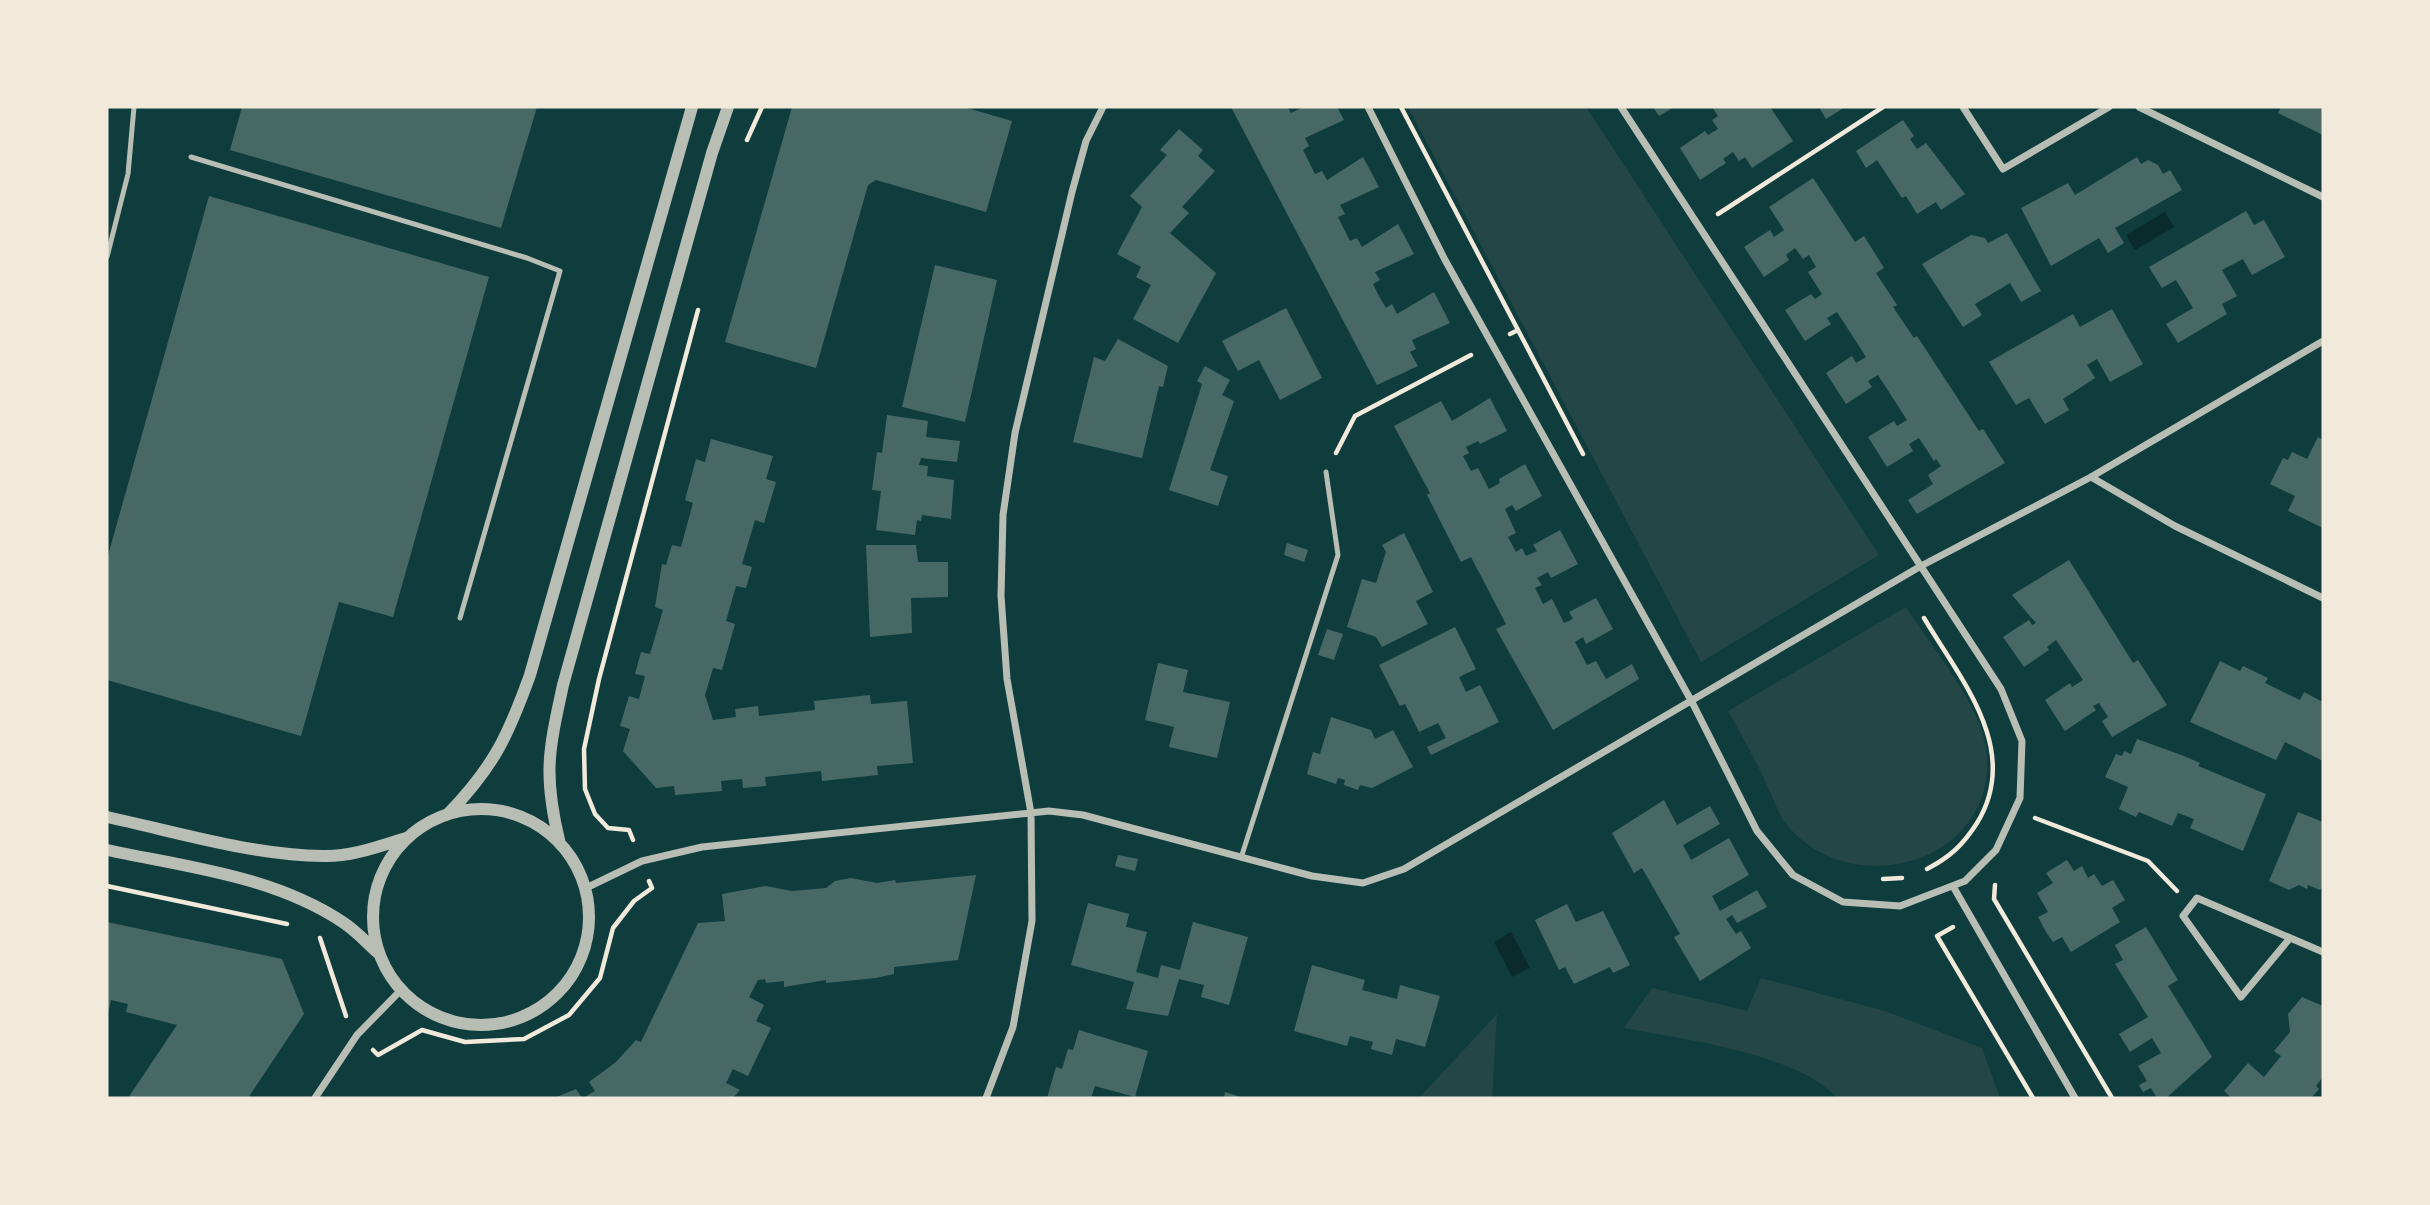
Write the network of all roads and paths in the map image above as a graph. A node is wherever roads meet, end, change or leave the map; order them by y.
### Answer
1 (134, 107) edge
2 (692, 107) edge
3 (728, 107) edge
4 (1103, 107) edge
5 (1368, 107) edge
6 (1401, 107) edge
7 (1621, 107) edge
8 (1883, 107) edge
9 (1963, 107) edge
10 (2109, 107) edge
11 (2139, 107) edge
12 (191, 157) dead end
13 (2323, 197) edge
14 (1699, 226) junction
15 (107, 257) edge
16 (1518, 330) junction
17 (2323, 341) edge
18 (1492, 344) junction
19 (1588, 463) dead end
20 (1326, 472) joint
21 (2091, 477) junction
22 (1921, 566) junction
23 (1900, 578) junction
24 (2323, 598) edge
25 (460, 618) dead end
26 (1692, 702) junction
27 (2014, 811) junction
28 (449, 813) junction
29 (1031, 813) junction
30 (107, 817) edge
31 (2037, 819) junction
32 (2030, 830) dead end
33 (407, 838) junction
34 (559, 840) junction
35 (107, 850) edge
36 (1241, 858) junction
37 (1919, 872) dead end
38 (2002, 875) dead end
39 (1909, 876) dead end
40 (1874, 878) dead end
41 (586, 888) junction
42 (1954, 888) junction
43 (1997, 904) junction
44 (2191, 906) junction
45 (1971, 918) junction
46 (2290, 938) junction
47 (377, 952) junction
48 (2323, 952) edge
49 (400, 991) junction
50 (315, 1098) edge
51 (986, 1098) edge
52 (2032, 1098) edge
53 (2076, 1098) edge
54 (2112, 1098) edge

1 - 15 lane
2 - 28 street
3 - 34 street
4 - 29 street
5 - 18 street
6 - 16 path
7 - 14 street
8 - 14 path
9 - 10 street
11 - 13 street
12 - 25 lane
14 - 22 street
16 - 18 path
16 - 19 path
17 - 21 street
18 - 20 path
18 - 26 street
20 - 36 lane
21 - 22 street
21 - 24 street
22 - 23 street
22 - 27 street
23 - 26 street
23 - 37 path
26 - 36 street
26 - 42 street
27 - 31 path
27 - 42 street
28 - 33 street
28 - 34 street
29 - 36 street
29 - 41 street
29 - 51 street
30 - 33 street
31 - 32 path
31 - 44 path
33 - 47 street
34 - 41 street
35 - 47 street
38 - 43 path
39 - 40 path
41 - 49 street
42 - 45 street
43 - 45 path
43 - 54 path
44 - 46 street
44 - 46 street
45 - 52 path
45 - 53 street
46 - 48 street
47 - 49 street
49 - 50 street

